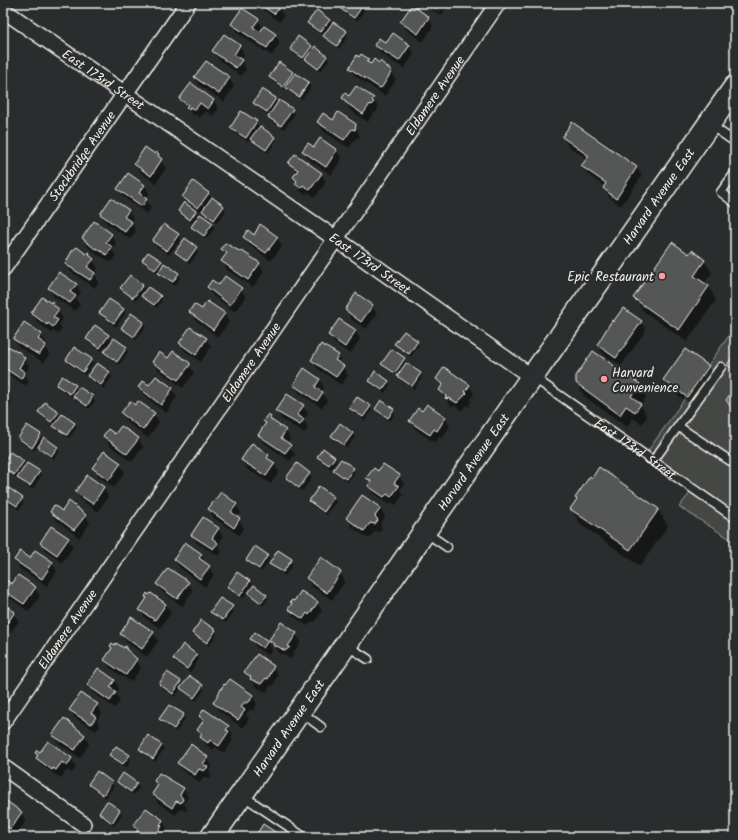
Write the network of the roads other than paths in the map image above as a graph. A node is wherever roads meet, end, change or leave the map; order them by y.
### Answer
1 (188, 3) edge
2 (498, 3) edge
3 (3, 10) edge
4 (735, 86) edge
5 (125, 94) junction
6 (709, 124) junction
7 (735, 142) edge
8 (735, 173) edge
9 (735, 203) edge
10 (336, 239) junction
11 (3, 269) edge
12 (721, 367) dead end
13 (532, 377) junction
14 (680, 427) junction
15 (653, 461) junction
16 (735, 464) edge
17 (735, 518) edge
18 (424, 531) junction
19 (446, 547) dead end
20 (346, 645) junction
21 (368, 659) dead end
22 (298, 711) junction
23 (3, 722) edge
24 (321, 726) dead end
25 (3, 767) edge
26 (242, 794) junction
27 (84, 824) dead end
28 (212, 837) edge
29 (304, 837) edge

1 - 5 street, Stockbridge Avenue
2 - 10 street, Eldamere Avenue
3 - 5 street, East 173rd Street
4 - 6 main road, Harvard Avenue East
5 - 10 street, East 173rd Street
5 - 11 street, Stockbridge Avenue
6 - 7 lane
6 - 13 main road, Harvard Avenue East
8 - 9 lane
10 - 13 street, East 173rd Street
10 - 23 street, Eldamere Avenue
12 - 14 lane
13 - 15 lane, East 173rd Street
13 - 18 main road, Harvard Avenue East
14 - 15 lane
14 - 16 lane
15 - 17 lane, East 173rd Street
18 - 19 lane
18 - 20 main road, Harvard Avenue East
20 - 21 lane
20 - 22 main road, Harvard Avenue East
22 - 24 lane
22 - 26 main road, Harvard Avenue East
25 - 27 street
26 - 28 main road, Harvard Avenue East
26 - 29 lane

